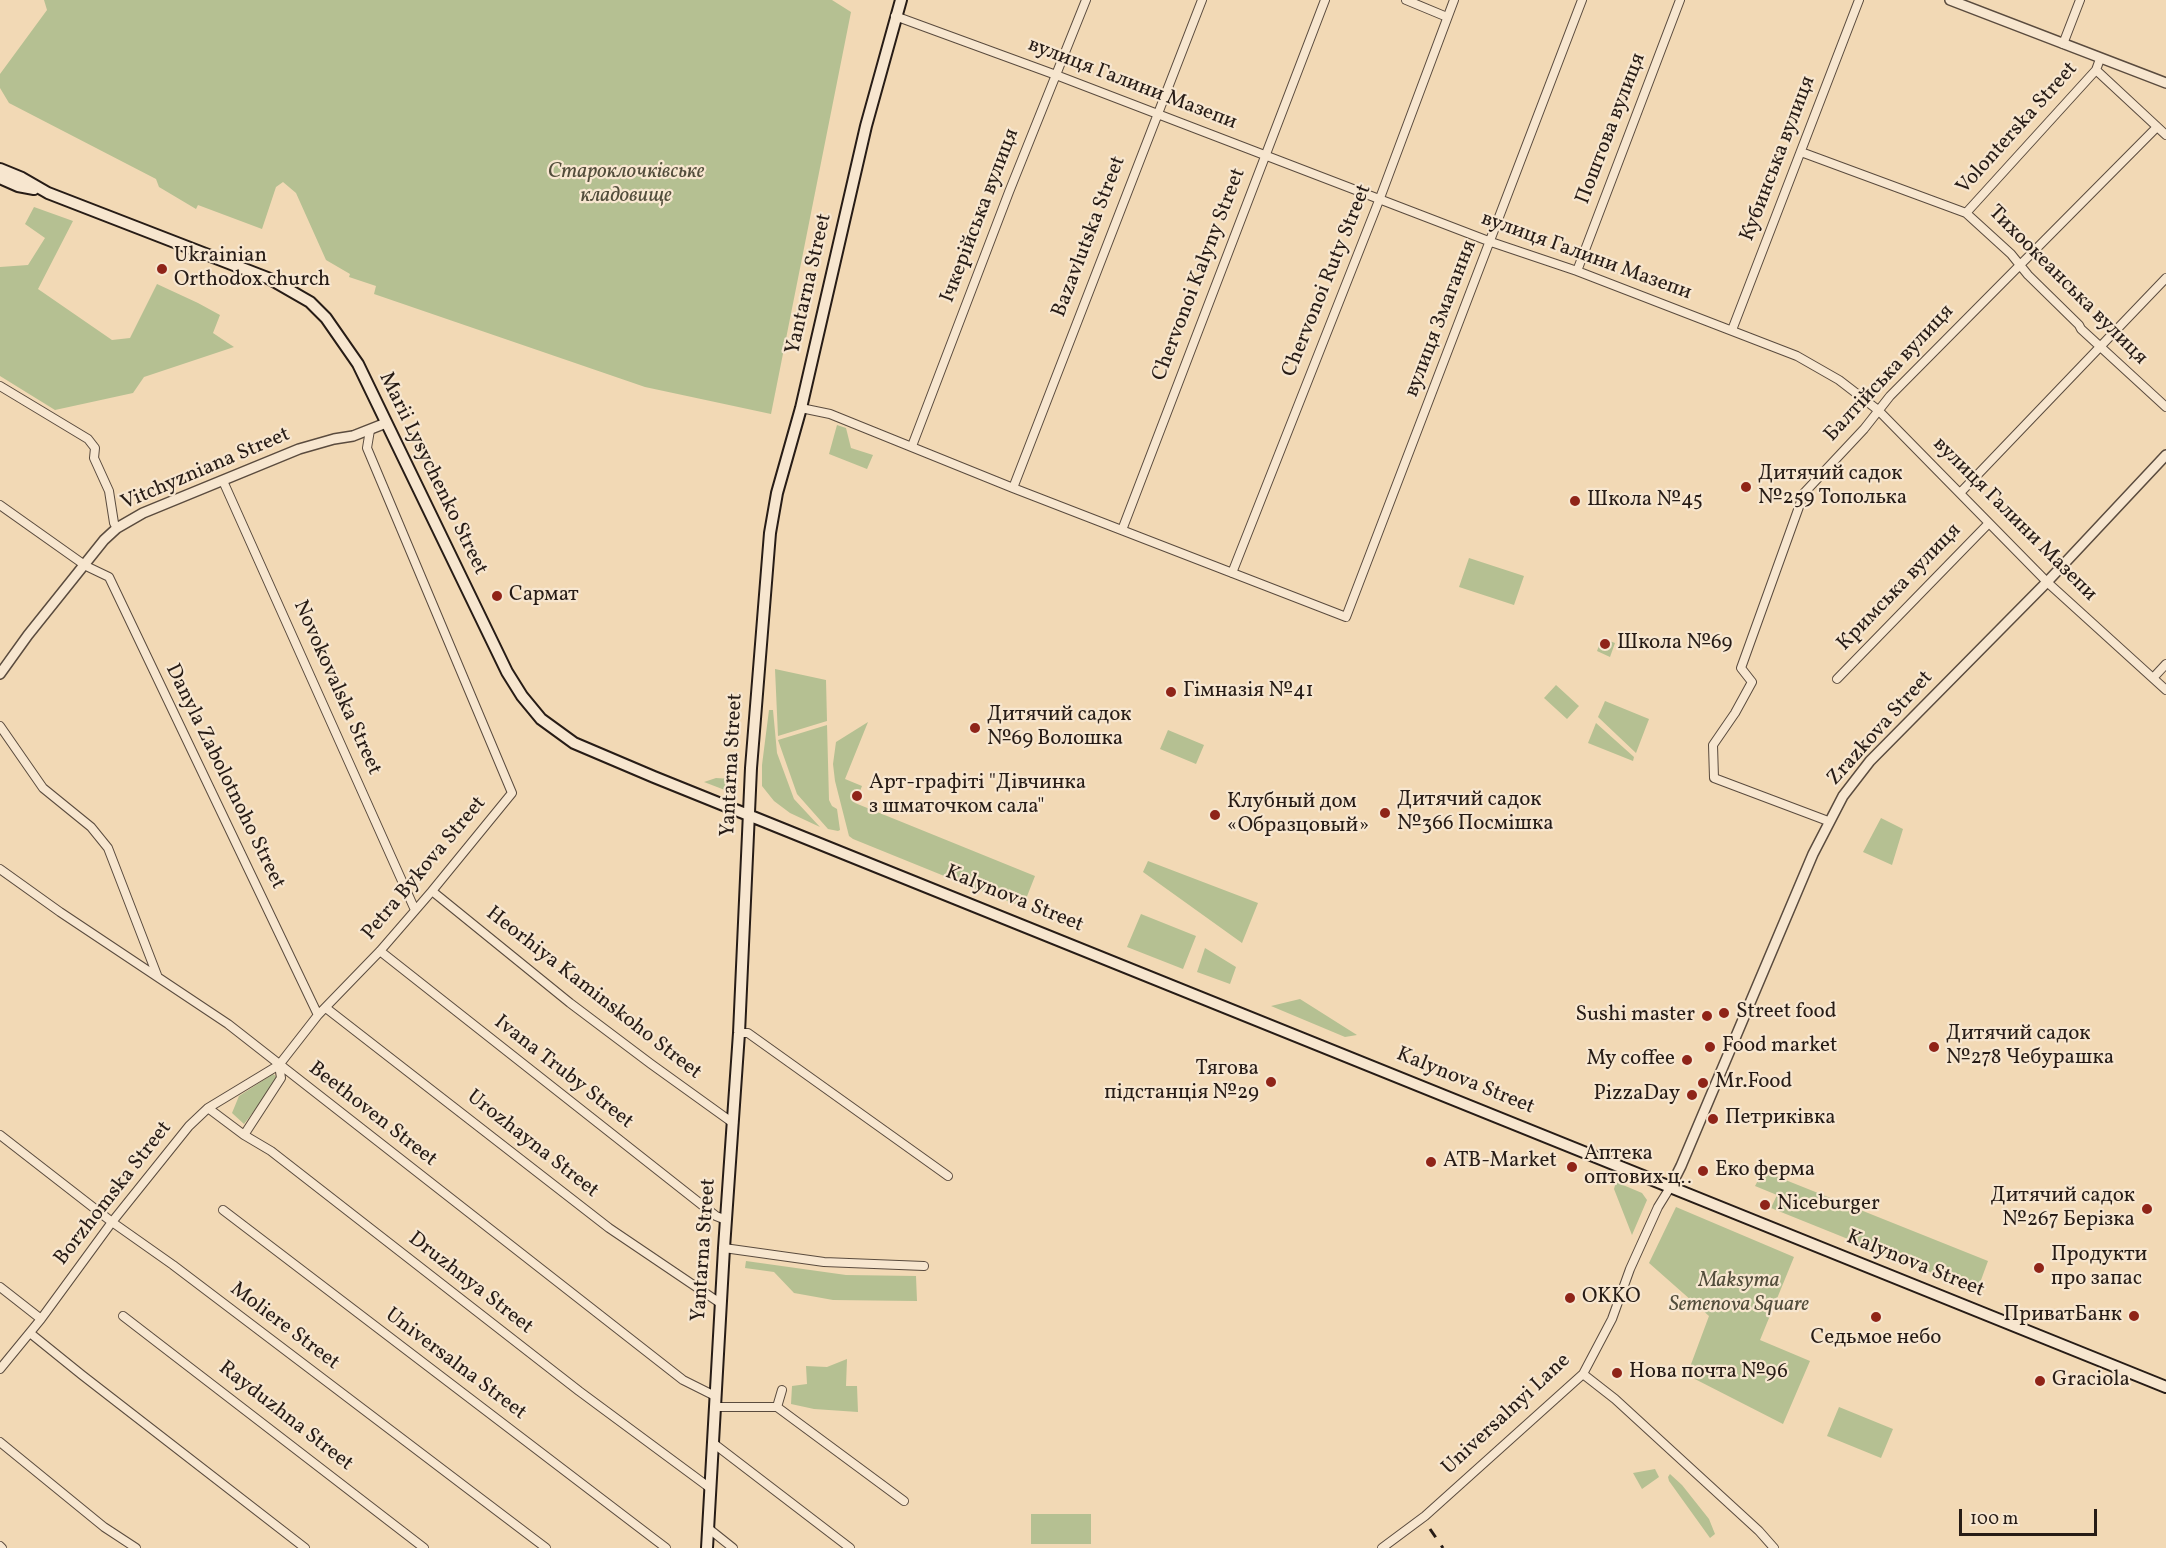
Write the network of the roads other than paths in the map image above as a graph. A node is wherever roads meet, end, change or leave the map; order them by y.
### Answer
1 (901, 0) edge
2 (1086, 0) edge
3 (1202, 0) edge
4 (1325, 0) edge
5 (1406, 0) edge
6 (1454, 0) edge
7 (1582, 0) edge
8 (1680, 0) edge
9 (1859, 0) edge
10 (1950, 0) edge
11 (2080, 0) edge
12 (895, 16) junction
13 (1447, 17) junction
14 (2064, 44) junction
15 (2100, 58) junction
16 (2096, 70) junction
17 (1056, 75) junction
18 (2166, 83) edge
19 (1157, 113) junction
20 (2157, 127) junction
21 (2166, 135) edge
22 (1801, 152) junction
23 (1266, 155) junction
24 (0, 169) edge
25 (0, 178) edge
26 (43, 191) junction
27 (1380, 198) junction
28 (1966, 213) junction
29 (1491, 242) junction
30 (2019, 264) junction
31 (1577, 271) junction
32 (2166, 278) edge
33 (1732, 330) junction
34 (2099, 347) junction
35 (0, 386) edge
36 (2166, 407) edge
37 (801, 408) junction
38 (1878, 410) junction
39 (386, 423) junction
40 (370, 430) junction
41 (912, 446) junction
42 (2166, 455) edge
43 (223, 481) junction
44 (1013, 488) junction
45 (1960, 493) junction
46 (0, 505) edge
47 (1989, 523) junction
48 (117, 528) junction
49 (1122, 530) junction
50 (86, 566) junction
51 (1232, 573) junction
52 (2047, 582) junction
53 (2166, 664) edge
54 (0, 673) edge
55 (2153, 678) junction
56 (1838, 679) dead end
57 (2166, 690) edge
58 (0, 726) edge
59 (748, 815) junction
60 (1828, 821) junction
61 (0, 869) edge
62 (432, 891) junction
63 (415, 910) junction
64 (380, 951) junction
65 (158, 976) junction
66 (326, 1008) junction
67 (318, 1015) junction
68 (739, 1033) junction
69 (279, 1065) junction
70 (208, 1108) junction
71 (733, 1122) junction
72 (0, 1135) edge
73 (244, 1136) junction
74 (948, 1176) dead end
75 (1671, 1186) junction
76 (223, 1210) dead end
77 (726, 1220) junction
78 (112, 1222) junction
79 (724, 1248) junction
80 (924, 1266) dead end
81 (0, 1287) edge
82 (720, 1303) junction
83 (123, 1316) dead end
84 (41, 1319) junction
85 (30, 1333) junction
86 (0, 1370) edge
87 (1583, 1374) junction
88 (2166, 1386) edge
89 (782, 1390) dead end
90 (715, 1401) junction
91 (777, 1407) junction
92 (0, 1442) edge
93 (713, 1443) junction
94 (710, 1488) junction
95 (904, 1501) dead end
96 (708, 1528) junction
97 (136, 1548) edge
98 (305, 1548) edge
99 (424, 1548) edge
100 (546, 1548) edge
101 (666, 1548) edge
102 (707, 1548) edge
103 (733, 1548) edge
104 (850, 1548) edge
105 (1382, 1548) edge
106 (1774, 1548) edge

1 - 12 main road, Yantarna Street
2 - 17 street, Ічкерійська вулиця
3 - 19 street, Bazavlutska Street
4 - 23 street, Chervonoi Kalyny Street
5 - 13 street
6 - 13 street, Chervonoi Ruty Street
7 - 29 street, вулиця Змагання
8 - 31 street, Поштова вулиця
9 - 22 street, Кубинська вулиця
10 - 14 street
11 - 14 street
12 - 17 street, вулиця Галини Мазепи
12 - 37 main road, Yantarna Street
13 - 27 street, Chervonoi Ruty Street
14 - 15 street
15 - 16 street
15 - 18 street
16 - 20 street
16 - 28 street, Volonterska Street
17 - 19 street, вулиця Галини Мазепи
17 - 41 street, Ічкерійська вулиця
19 - 23 street, вулиця Галини Мазепи
19 - 44 street, Bazavlutska Street
20 - 21 street
20 - 30 street, Балтійська вулиця
22 - 28 street, Тихоокеанська вулиця
22 - 33 street, Кубинська вулиця
23 - 27 street, вулиця Галини Мазепи
23 - 49 street, Chervonoi Kalyny Street
24 - 26 main road, Marii Lysychenko Street
25 - 26 main road, Marii Lysychenko Street
26 - 39 main road, Marii Lysychenko Street
27 - 29 street, вулиця Галини Мазепи
27 - 51 street, Chervonoi Ruty Street
28 - 30 street, Тихоокеанська вулиця
29 - 31 street, вулиця Галини Мазепи
29 - 51 street, вулиця Змагання
30 - 34 street, Тихоокеанська вулиця
30 - 38 street, Балтійська вулиця
31 - 33 street, вулиця Галини Мазепи
32 - 34 street, Кримська вулиця
33 - 38 street, вулиця Галини Мазепи
34 - 36 street, Тихоокеанська вулиця
34 - 45 street, Кримська вулиця
35 - 48 street
37 - 41 street
37 - 59 main road, Yantarna Street
38 - 45 street, вулиця Галини Мазепи
38 - 60 street, Балтійська вулиця
39 - 40 street, Vitchyzniana Street
39 - 59 main road, Marii Lysychenko Street
40 - 43 street, Vitchyzniana Street
40 - 62 street, Petra Bykova Street
41 - 44 street
42 - 52 street, Zrazkova Street
43 - 48 street, Vitchyzniana Street
43 - 63 street, Novokovalska Street
44 - 49 street
45 - 47 street, вулиця Галини Мазепи
46 - 50 street, Danyla Zabolotnoho Street
47 - 52 street, вулиця Галини Мазепи
47 - 56 street, Кримська вулиця
48 - 50 street, Vitchyzniana Street
49 - 51 street
50 - 54 street, Vitchyzniana Street
50 - 67 street, Danyla Zabolotnoho Street
52 - 55 street, вулиця Галини Мазепи
52 - 60 street, Zrazkova Street
53 - 55 street
55 - 57 street, вулиця Галини Мазепи
58 - 65 street
59 - 68 main road, Yantarna Street
59 - 75 main road, Kalynova Street
60 - 75 street, Zrazkova Street
61 - 65 street, Beethoven Street
62 - 63 street, Petra Bykova Street
62 - 71 street, Heorhiya Kaminskoho Street
63 - 64 street, Petra Bykova Street
64 - 66 street, Petra Bykova Street
64 - 77 street, Ivana Truby Street
65 - 69 street, Beethoven Street
66 - 67 street, Petra Bykova Street
66 - 82 street, Urozhayna Street
67 - 69 street, Petra Bykova Street
68 - 71 main road, Yantarna Street
68 - 74 street
69 - 70 street, Borzhomska Street
69 - 73 street, Petra Bykova Street
69 - 90 street, Beethoven Street
70 - 73 street, Druzhnya Street
70 - 78 street, Borzhomska Street
71 - 77 main road, Yantarna Street
72 - 78 street, Moliere Street
73 - 94 street, Druzhnya Street
75 - 87 street, Universalnyi Lane
75 - 88 main road, Kalynova Street
76 - 101 street, Universalna Street
77 - 79 main road, Yantarna Street
78 - 84 street, Borzhomska Street
78 - 100 street, Moliere Street
79 - 80 street
79 - 82 main road, Yantarna Street
81 - 84 street
82 - 90 main road, Yantarna Street
83 - 99 street, Rayduzhna Street
84 - 85 street, Borzhomska Street
85 - 86 street, Borzhomska Street
85 - 98 street
87 - 105 street, Universalnyi Lane
87 - 106 street
89 - 91 street
90 - 91 street
90 - 93 main road, Yantarna Street
91 - 95 street
92 - 97 street
93 - 94 main road, Yantarna Street
93 - 104 street
94 - 96 main road, Yantarna Street
96 - 102 main road, Yantarna Street
96 - 103 street

